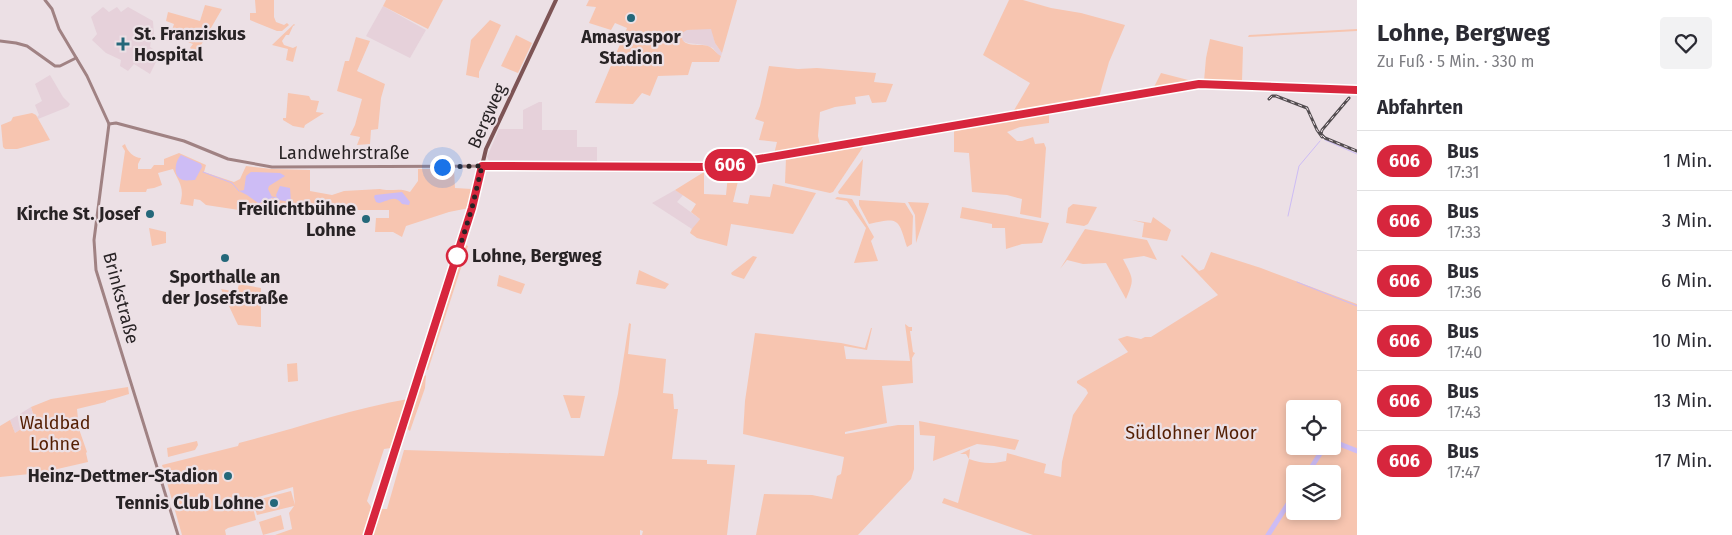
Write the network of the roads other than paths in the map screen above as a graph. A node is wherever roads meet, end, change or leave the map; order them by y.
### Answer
1 (45, 0) edge
2 (556, 0) edge
3 (0, 41) edge
4 (76, 58) junction
5 (1357, 90) edge
6 (109, 124) junction
7 (482, 166) junction
8 (178, 535) edge
9 (368, 535) edge

1 - 4 street
2 - 7 main road, Bergweg
3 - 4 street
4 - 6 street
5 - 7 street, Landwehrstraße
6 - 7 street, Landwehrstraße
6 - 8 street, Brinkstraße
7 - 9 main road, Bergweg

